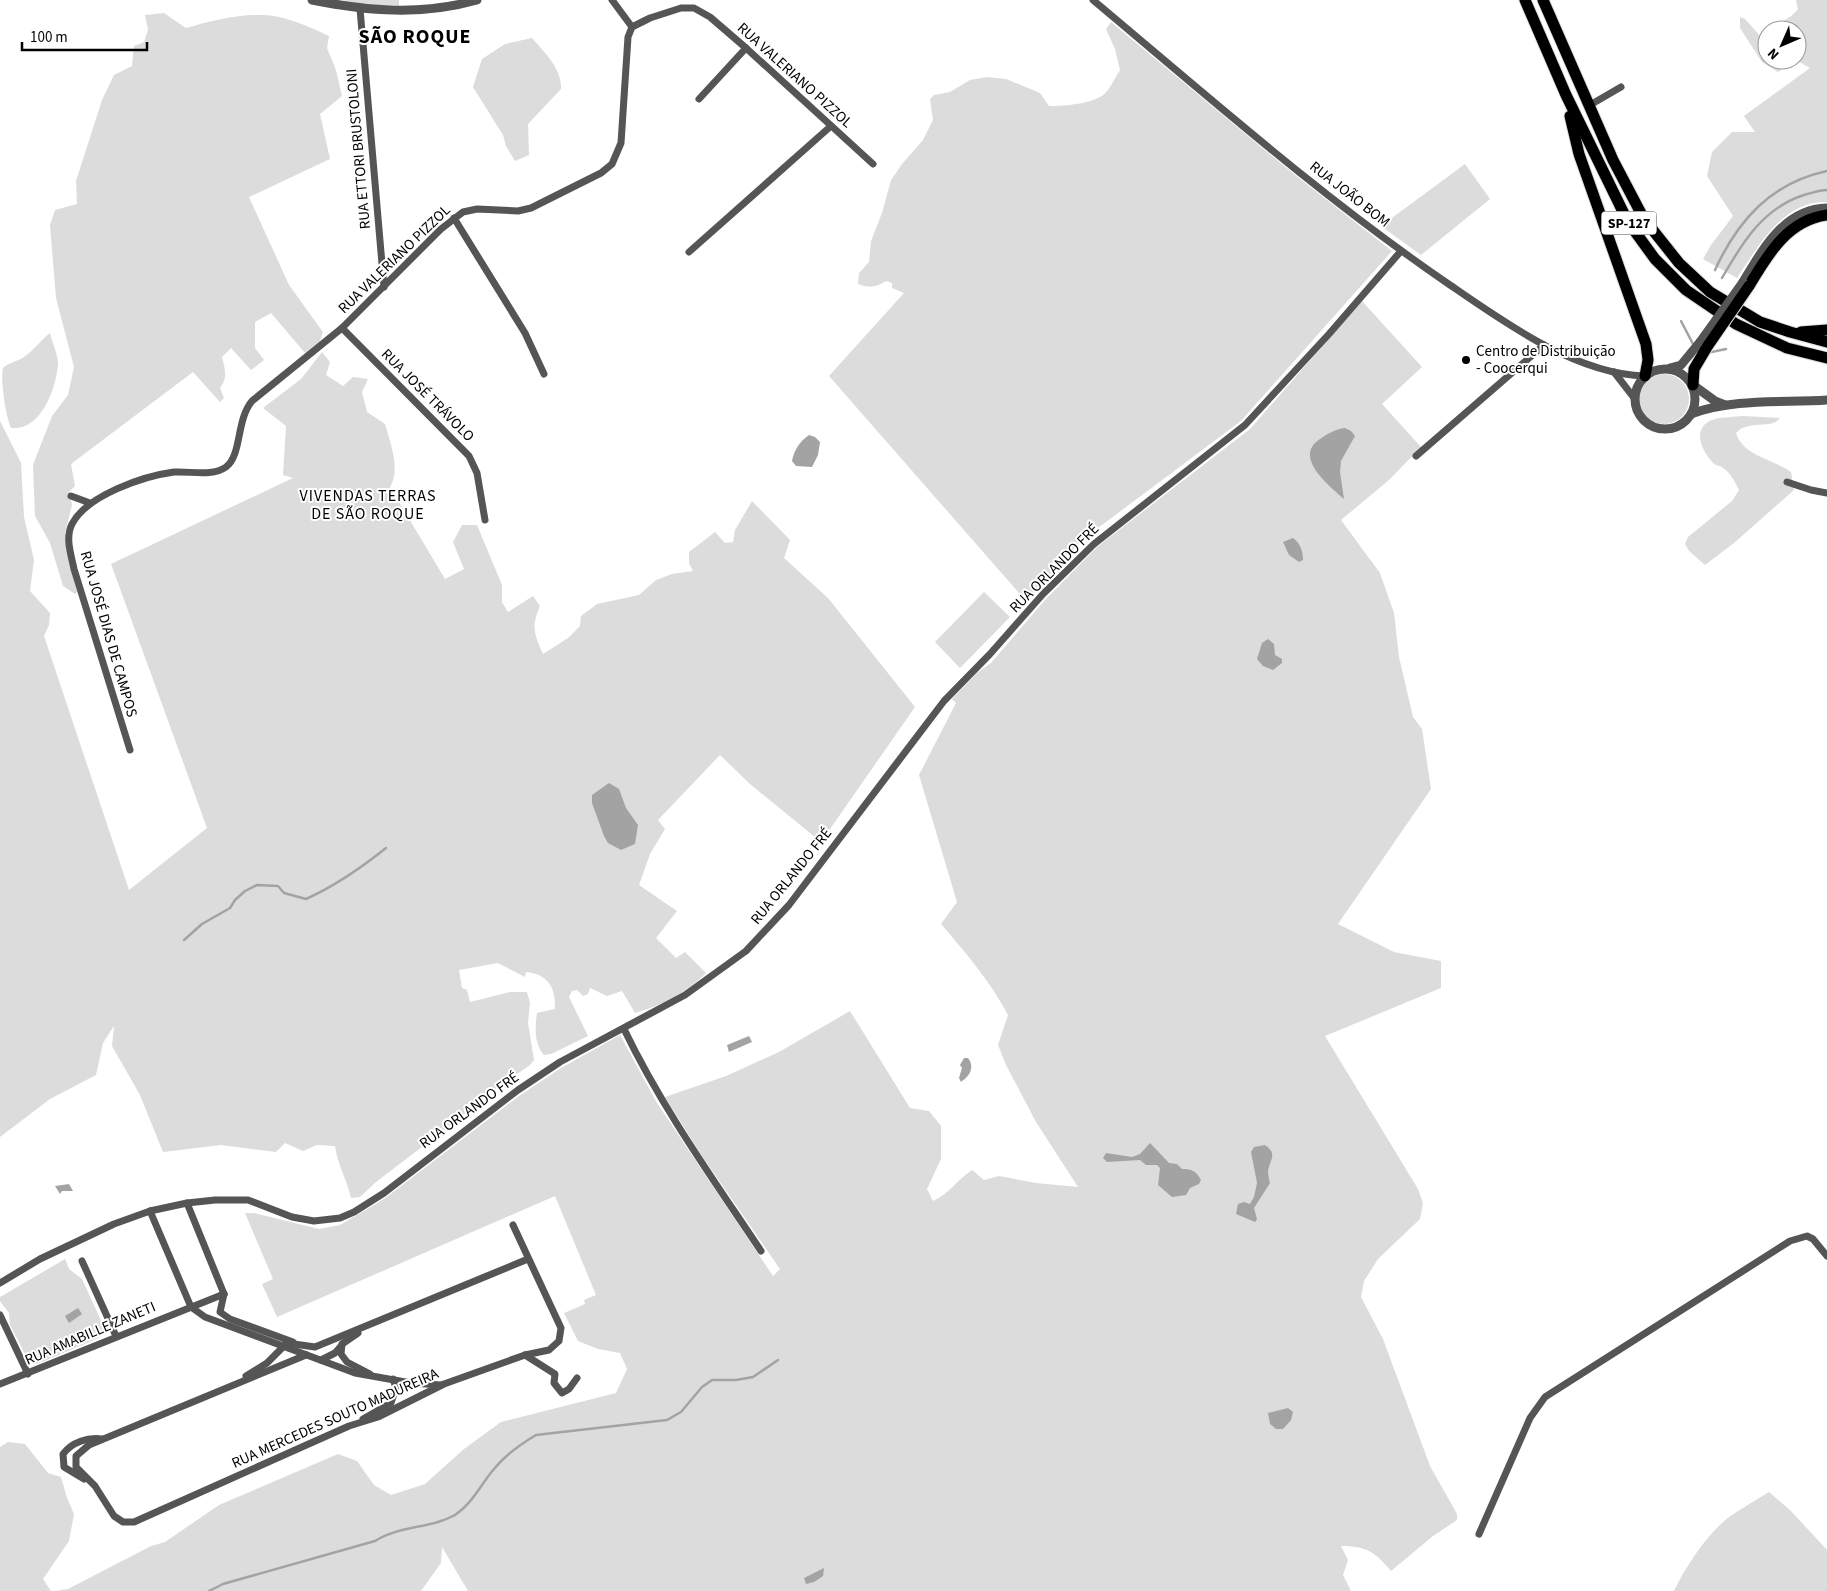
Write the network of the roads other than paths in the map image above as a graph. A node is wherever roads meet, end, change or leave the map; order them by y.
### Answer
1 (312, 0) edge
2 (477, 0) edge
3 (612, 0) edge
4 (1093, 0) edge
5 (1525, 0) edge
6 (1544, 0) edge
7 (360, 10) junction
8 (632, 28) junction
9 (746, 48) junction
10 (1621, 87) dead end
11 (1566, 95) junction
12 (699, 99) dead end
13 (1590, 105) junction
14 (831, 126) junction
15 (872, 164) dead end
16 (1827, 208) edge
17 (1827, 215) edge
18 (454, 218) junction
19 (689, 252) dead end
20 (1401, 252) junction
21 (1746, 284) junction
22 (384, 287) junction
23 (342, 328) junction
24 (1827, 330) edge
25 (1790, 332) junction
26 (1827, 342) edge
27 (1544, 345) junction
28 (1704, 345) junction
29 (1827, 358) edge
30 (1665, 369) junction
31 (1613, 372) junction
32 (544, 374) dead end
33 (1646, 376) junction
34 (1693, 385) junction
35 (1635, 399) junction
36 (1827, 400) edge
37 (1728, 405) junction
38 (1691, 414) junction
39 (1416, 456) dead end
40 (1788, 482) dead end
41 (1827, 493) edge
42 (72, 496) dead end
43 (90, 503) junction
44 (485, 520) dead end
45 (130, 750) dead end
46 (624, 1029) junction
47 (187, 1203) junction
48 (150, 1211) junction
49 (513, 1225) dead end
50 (761, 1252) dead end
51 (1827, 1256) edge
52 (528, 1259) junction
53 (82, 1261) dead end
54 (0, 1283) edge
55 (224, 1294) junction
56 (191, 1307) junction
57 (0, 1315) edge
58 (380, 1321) junction
59 (116, 1336) junction
60 (263, 1339) junction
61 (297, 1344) junction
62 (342, 1344) junction
63 (282, 1346) junction
64 (306, 1355) junction
65 (525, 1355) junction
66 (272, 1358) junction
67 (320, 1360) junction
68 (28, 1374) junction
69 (374, 1376) junction
70 (394, 1378) junction
71 (577, 1378) dead end
72 (0, 1384) edge
73 (444, 1384) junction
74 (225, 1388) junction
75 (349, 1426) junction
76 (102, 1439) junction
77 (146, 1517) junction
78 (1479, 1534) dead end

1 - 7 street
2 - 7 street
3 - 8 street
4 - 20 street, RUA JOÃO BOM
5 - 11 highway, SP-127
6 - 13 highway, SP-127
7 - 22 street, RUA ETTORI BRUSTOLONI
8 - 9 street, RUA VALERIANO PIZZOL
8 - 18 street, RUA VALERIANO PIZZOL
9 - 12 street
9 - 14 street, RUA VALERIANO PIZZOL
10 - 13 street
11 - 29 highway, SP-127
11 - 33 highway
13 - 25 highway, SP-127
14 - 15 street, RUA VALERIANO PIZZOL
14 - 19 street
16 - 21 street
17 - 21 highway
18 - 22 street, RUA VALERIANO PIZZOL
18 - 32 street
20 - 27 street, RUA JOÃO BOM
20 - 46 street, RUA ORLANDO FRÉ
21 - 28 highway, bridge
22 - 23 street, RUA VALERIANO PIZZOL
23 - 43 street, RUA VALERIANO PIZZOL
23 - 44 street, RUA JOSÉ TRÁVOLO
24 - 25 highway
25 - 26 highway, SP-127
27 - 31 street, RUA JOÃO BOM
27 - 39 street
28 - 30 street
28 - 34 highway
30 - 33 street
30 - 34 street
31 - 33 street
31 - 35 street
33 - 35 street
34 - 37 street
34 - 38 street
35 - 38 street
36 - 37 street
37 - 38 street
40 - 41 street
42 - 43 street
43 - 45 street, RUA JOSÉ DIAS DE CAMPOS
46 - 47 street, RUA ORLANDO FRÉ
46 - 50 street
47 - 48 street, RUA ORLANDO FRÉ
47 - 55 street
48 - 54 street, RUA ORLANDO FRÉ
48 - 56 street
49 - 52 street
51 - 78 street
52 - 58 street
52 - 65 street, RUA MERCEDES SOUTO MADUREIRA
53 - 59 street
55 - 56 street, RUA AMABILLE ZANETI
55 - 61 street
56 - 59 street, RUA AMABILLE ZANETI
56 - 60 street
57 - 68 street
58 - 61 street
58 - 62 street
59 - 68 street, RUA AMABILLE ZANETI
60 - 63 street
60 - 66 street
61 - 63 street
62 - 67 street
62 - 69 street
63 - 64 street
63 - 66 street
64 - 67 street
64 - 74 street
65 - 71 street
65 - 73 street, RUA MERCEDES SOUTO MADUREIRA
66 - 74 street
67 - 69 street
68 - 72 street, RUA AMABILLE ZANETI
69 - 70 street
70 - 73 street
70 - 75 street
73 - 75 street, RUA MERCEDES SOUTO MADUREIRA
74 - 76 street
75 - 77 street, RUA MERCEDES SOUTO MADUREIRA
76 - 77 street, RUA MERCEDES SOUTO MADUREIRA
76 - 77 street

